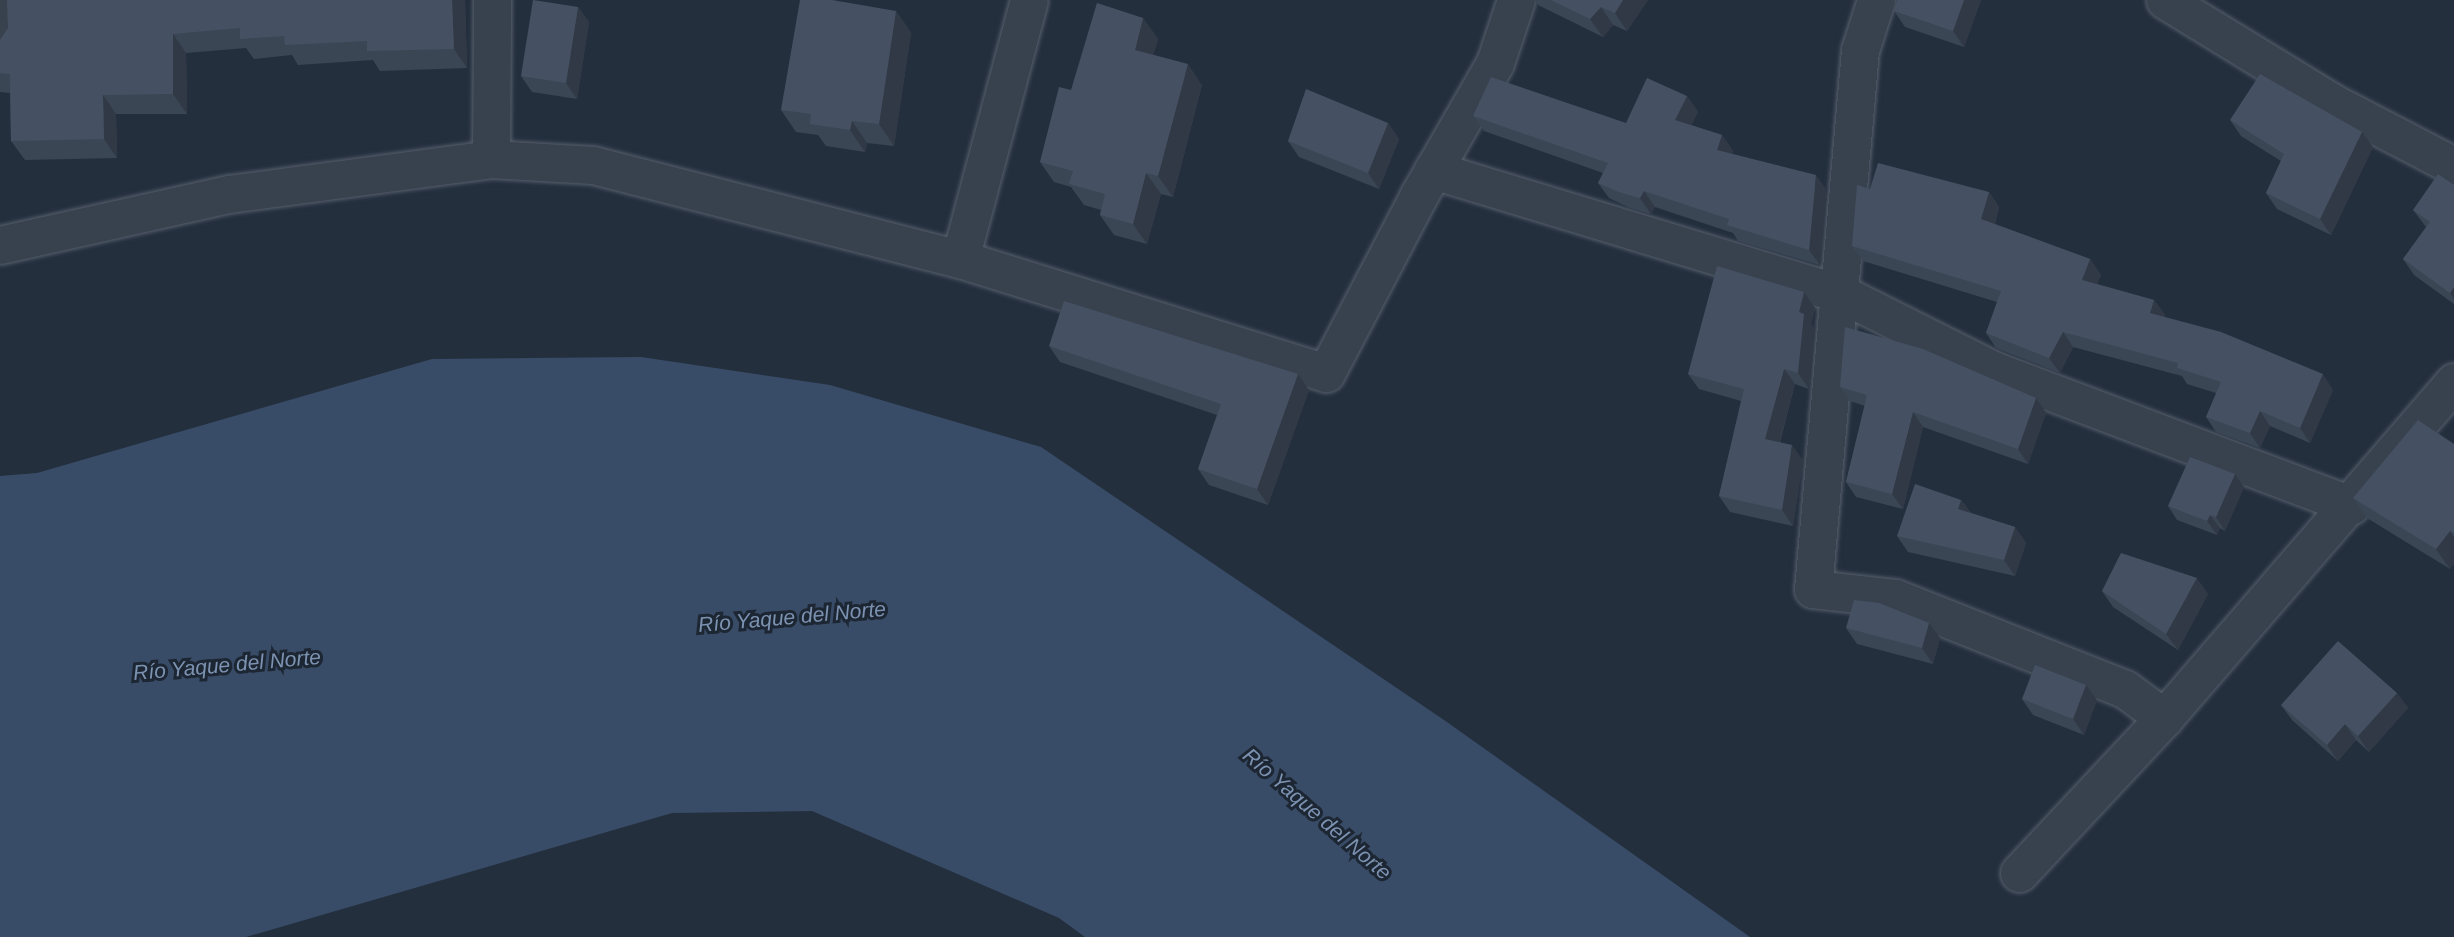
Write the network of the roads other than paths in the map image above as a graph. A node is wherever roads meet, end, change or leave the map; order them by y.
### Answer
1 (2, 0) edge
2 (492, 0) edge
3 (1029, 0) edge
4 (1516, 0) edge
5 (1876, 0) edge
6 (2165, 0) edge
7 (0, 46) edge
8 (491, 159) junction
9 (2454, 166) edge
10 (1433, 170) junction
11 (0, 245) edge
12 (960, 259) junction
13 (1842, 295) junction
14 (2454, 382) edge
15 (2351, 505) junction
16 (2164, 718) junction
17 (2019, 873) dead end

1 - 7 street
2 - 8 street
3 - 12 street
4 - 10 street
5 - 13 street
6 - 9 street
8 - 11 street
8 - 12 street
10 - 12 street
10 - 13 street
13 - 15 street
13 - 16 street
14 - 15 street
15 - 16 street
16 - 17 street

